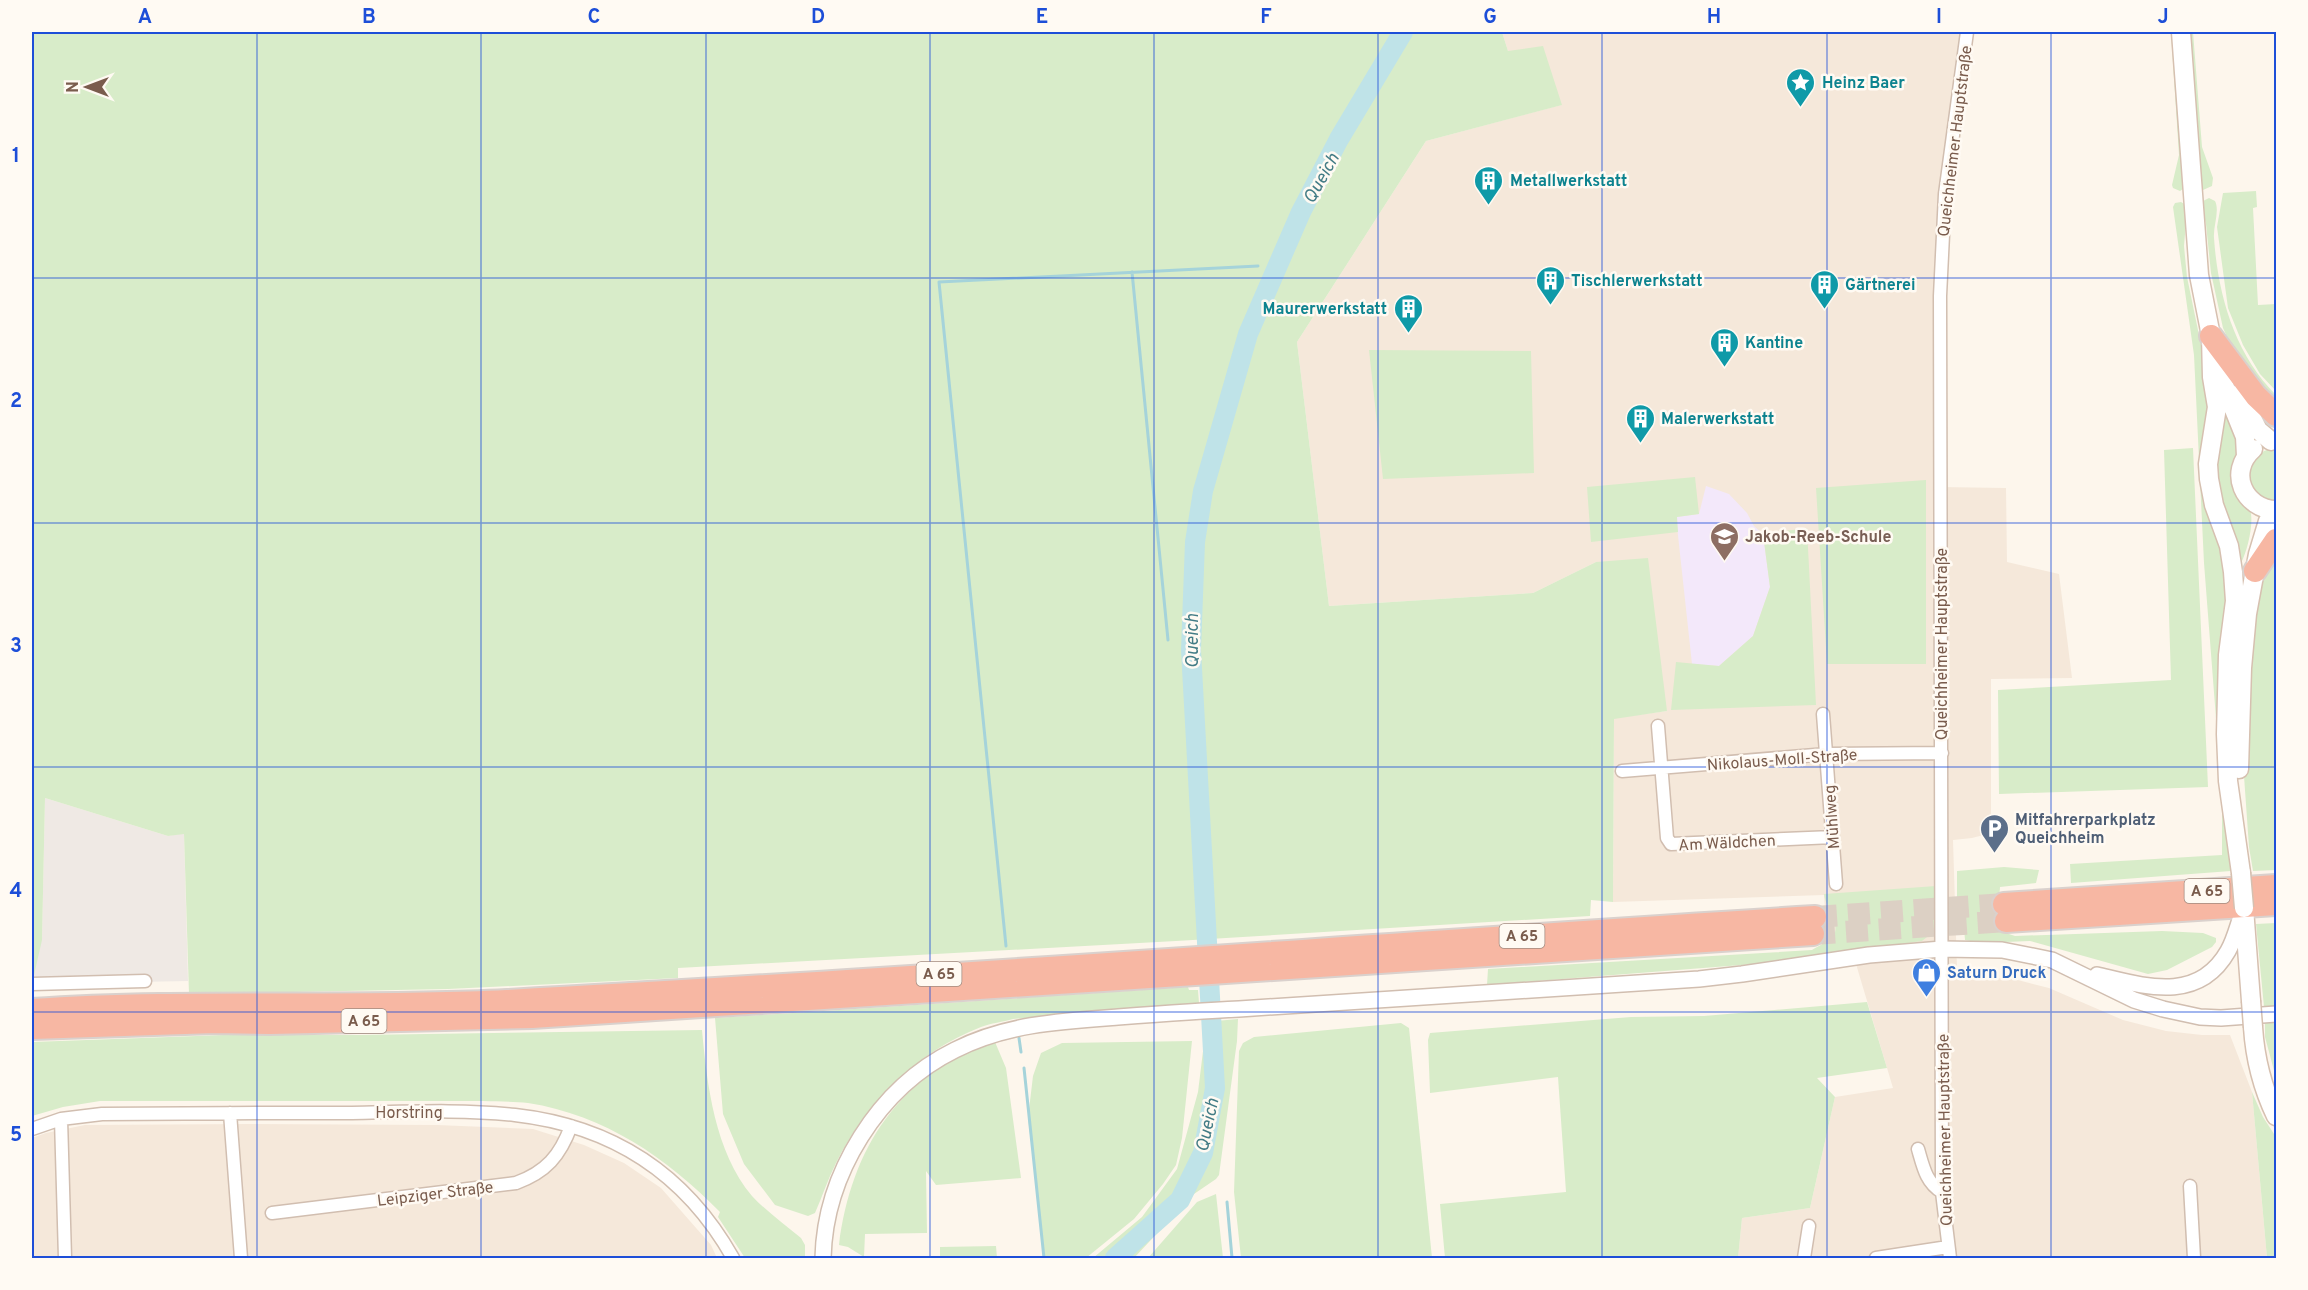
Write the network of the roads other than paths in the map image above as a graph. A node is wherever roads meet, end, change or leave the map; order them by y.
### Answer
1 (1967, 32) edge
2 (2181, 32) edge
3 (2211, 336) junction
4 (2277, 415) edge
5 (2274, 441) edge
6 (2246, 456) junction
7 (2252, 502) junction
8 (2277, 511) edge
9 (2277, 540) edge
10 (2255, 571) junction
11 (2235, 601) junction
12 (1823, 714) dead end
13 (1658, 726) dead end
14 (1942, 753) junction
15 (1827, 754) junction
16 (1662, 767) junction
17 (1622, 771) dead end
18 (1833, 837) junction
19 (2241, 873) junction
20 (1836, 884) dead end
21 (2277, 886) edge
22 (2277, 904) edge
23 (1814, 926) tunnel mouth
24 (2240, 932) junction
25 (1942, 949) junction
26 (1188, 967) junction
27 (2076, 970) junction
28 (145, 981) dead end
29 (32, 984) edge
30 (32, 1010) edge
31 (2277, 1014) edge
32 (32, 1028) edge
33 (2274, 1108) edge
34 (230, 1113) junction
35 (61, 1119) junction
36 (571, 1126) junction
37 (32, 1129) edge
38 (1918, 1149) dead end
39 (2190, 1186) dead end
40 (1942, 1192) junction
41 (272, 1213) dead end
42 (1809, 1226) dead end
43 (1949, 1253) edge
44 (65, 1258) edge
45 (241, 1258) edge
46 (733, 1258) edge
47 (823, 1258) edge
48 (1804, 1258) edge
49 (1876, 1258) edge
50 (2194, 1258) edge

1 - 14 street, Queichheimer Hauptstraße
2 - 3 main road
3 - 4 highway
3 - 5 main road
3 - 6 main road
3 - 11 main road
5 - 6 main road
6 - 7 main road
7 - 8 main road
7 - 11 main road
8 - 10 main road
9 - 10 highway
10 - 19 main road
11 - 19 main road
12 - 15 street, Mühlweg
13 - 16 street, Am Wäldchen
14 - 15 street, Nikolaus-Moll-Straße
14 - 25 street, Queichheimer Hauptstraße
15 - 16 street, Nikolaus-Moll-Straße
15 - 18 street, Mühlweg
16 - 17 street, Nikolaus-Moll-Straße
16 - 18 street, Am Wäldchen
18 - 20 street, Mühlweg
19 - 24 main road, bridge
21 - 22 highway, A 65
23 - 26 highway, A 65
24 - 27 street
24 - 33 main road, bridge
25 - 27 street
25 - 40 street, Queichheimer Hauptstraße
25 - 47 street
26 - 30 highway, A 65
26 - 32 highway, A 65
27 - 31 street
28 - 29 street
34 - 35 street, Horstring
34 - 36 street, Horstring
34 - 45 street
35 - 37 street, Horstring
35 - 44 street
36 - 41 street, Leipziger Straße
36 - 46 street, Horstring
38 - 40 street
39 - 50 street
40 - 43 street, Queichheimer Hauptstraße
42 - 48 street
43 - 49 street

